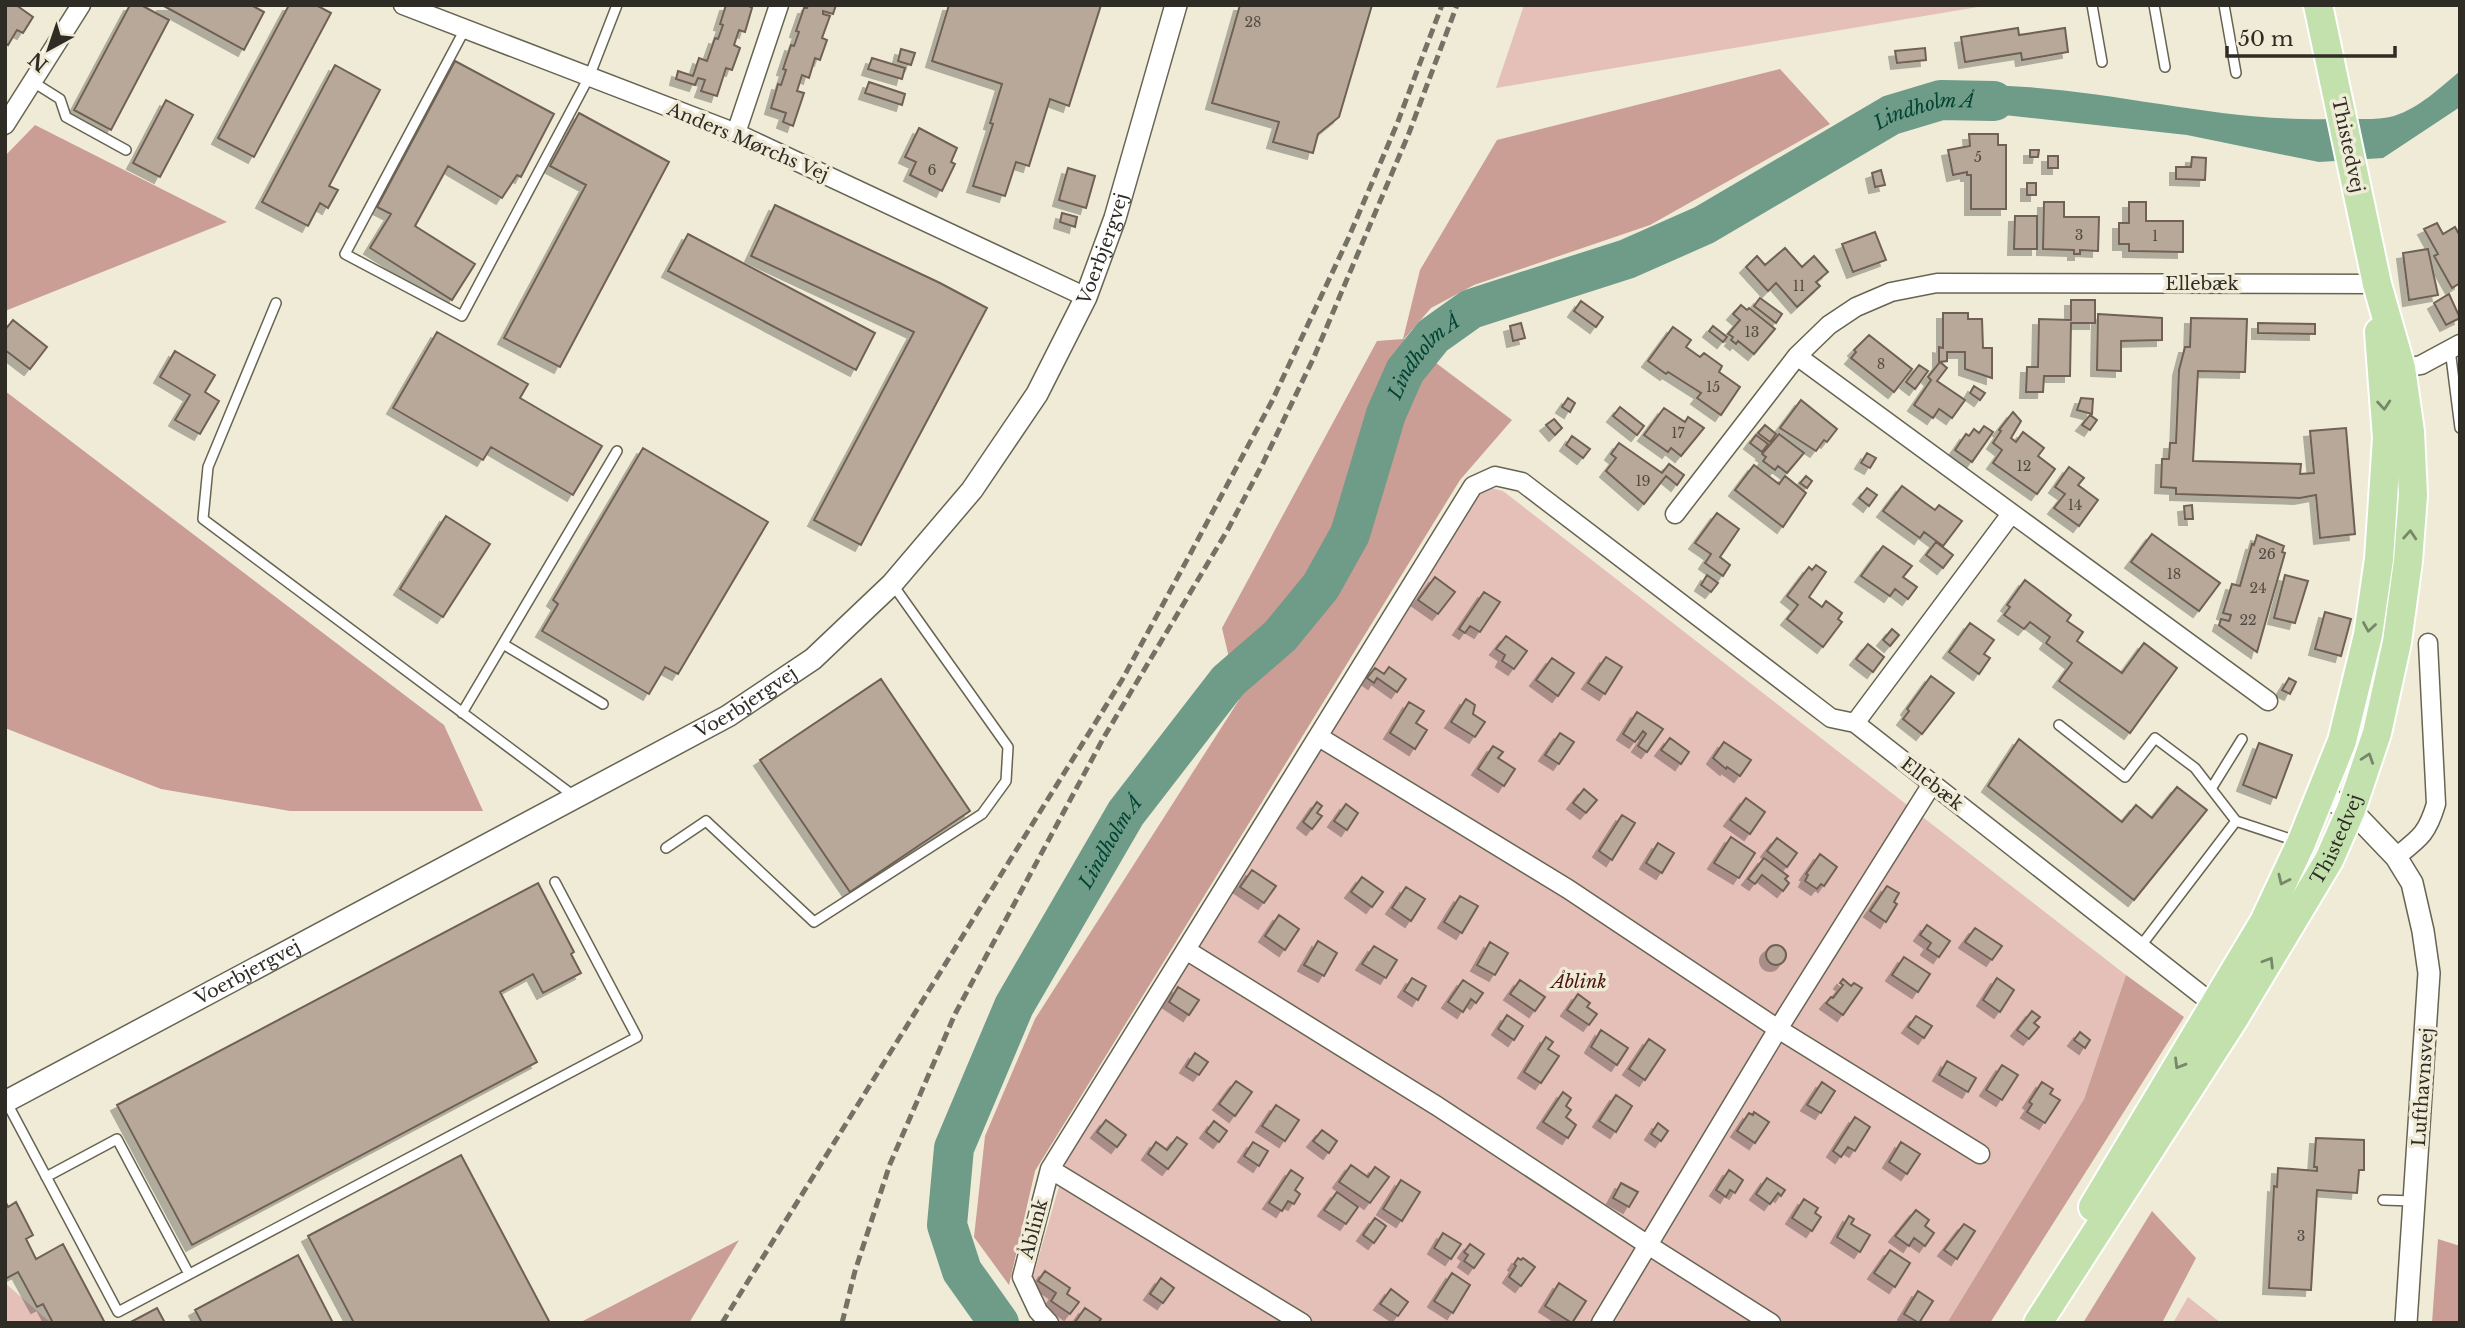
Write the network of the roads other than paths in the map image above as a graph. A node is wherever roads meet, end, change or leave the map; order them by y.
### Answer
1 (81, 5) edge
2 (403, 5) edge
3 (617, 5) edge
4 (779, 5) edge
5 (1176, 5) edge
6 (2092, 5) edge
7 (2154, 5) edge
8 (2224, 5) edge
9 (2318, 5) edge
10 (465, 29) junction
11 (2102, 62) dead end
12 (2165, 67) dead end
13 (2236, 73) dead end
14 (589, 77) junction
15 (33, 82) junction
16 (5, 125) edge
17 (736, 133) junction
18 (126, 150) dead end
19 (2377, 284) junction
20 (1086, 297) junction
21 (276, 303) dead end
22 (2455, 347) edge
23 (1797, 356) junction
24 (2391, 370) junction
25 (2460, 428) edge
26 (617, 451) dead end
27 (1675, 514) dead end
28 (2011, 514) junction
29 (892, 584) junction
30 (2428, 643) dead end
31 (503, 644) junction
32 (2268, 701) dead end
33 (603, 704) dead end
34 (462, 713) junction
35 (1855, 723) junction
36 (2059, 725) dead end
37 (1319, 737) junction
38 (2242, 739) dead end
39 (1932, 784) junction
40 (2211, 789) junction
41 (2320, 795) junction
42 (575, 797) junction
43 (2351, 810) junction
44 (2236, 821) junction
45 (2301, 843) junction
46 (666, 848) dead end
47 (2396, 857) junction
48 (555, 882) dead end
49 (2140, 947) junction
50 (1186, 950) junction
51 (2224, 1013) junction
52 (1778, 1029) junction
53 (6, 1101) edge
54 (1980, 1154) dead end
55 (1050, 1169) junction
56 (46, 1177) junction
57 (2383, 1200) dead end
58 (2415, 1201) junction
59 (1648, 1245) junction
60 (189, 1274) junction
61 (1049, 1323) edge
62 (1302, 1323) edge
63 (1601, 1323) edge
64 (1771, 1323) edge
65 (2026, 1323) edge
66 (2038, 1323) edge
67 (2406, 1323) edge

1 - 15 street
2 - 10 street, Anders Mørchs Vej
3 - 14 lane
4 - 17 street
5 - 20 street, Voerbjergvej
6 - 11 lane
7 - 12 lane
8 - 13 lane
9 - 19 main road, Thistedvej
10 - 14 street, Anders Mørchs Vej
10 - 14 lane
14 - 17 street, Anders Mørchs Vej
15 - 16 street
15 - 18 lane
17 - 20 street, Anders Mørchs Vej
19 - 23 street, Ellebæk
19 - 24 main road, Thistedvej
20 - 29 street, Voerbjergvej
21 - 34 lane
22 - 24 street
22 - 25 lane
23 - 27 street, Ellebæk
23 - 28 street
24 -> 41 main road, Thistedvej
43 -> 24 main road, Thistedvej
26 - 31 lane
28 - 32 street
28 - 35 street
29 - 42 street, Voerbjergvej
29 - 46 lane
30 - 47 street
31 - 33 lane
31 - 34 lane
34 - 42 lane
35 - 37 street, Åblink
35 - 39 street, Ellebæk
36 - 40 lane
37 - 50 street, Åblink
37 - 52 street
38 - 40 lane
39 - 49 street, Ellebæk
39 - 52 street
40 - 44 lane
41 - 43 street, Lufthavnsvej
41 - 45 main road, Thistedvej
42 - 53 street, Voerbjergvej
43 - 47 street, Lufthavnsvej
51 -> 43 main road, Thistedvej
44 - 45 lane
44 - 49 lane
45 -> 51 main road, Thistedvej
47 - 58 street, Lufthavnsvej
48 - 60 lane
49 - 51 street, Ellebæk
50 - 55 street, Åblink
50 - 59 street
51 -> 65 main road, Thistedvej
51 - 66 main road, Thistedvej
52 - 54 street
52 - 59 street
53 - 56 lane
55 - 61 street, Åblink
55 - 62 street
56 - 60 lane
56 - 60 lane
57 - 58 lane
58 - 67 street, Lufthavnsvej
59 - 63 street
59 - 64 street

